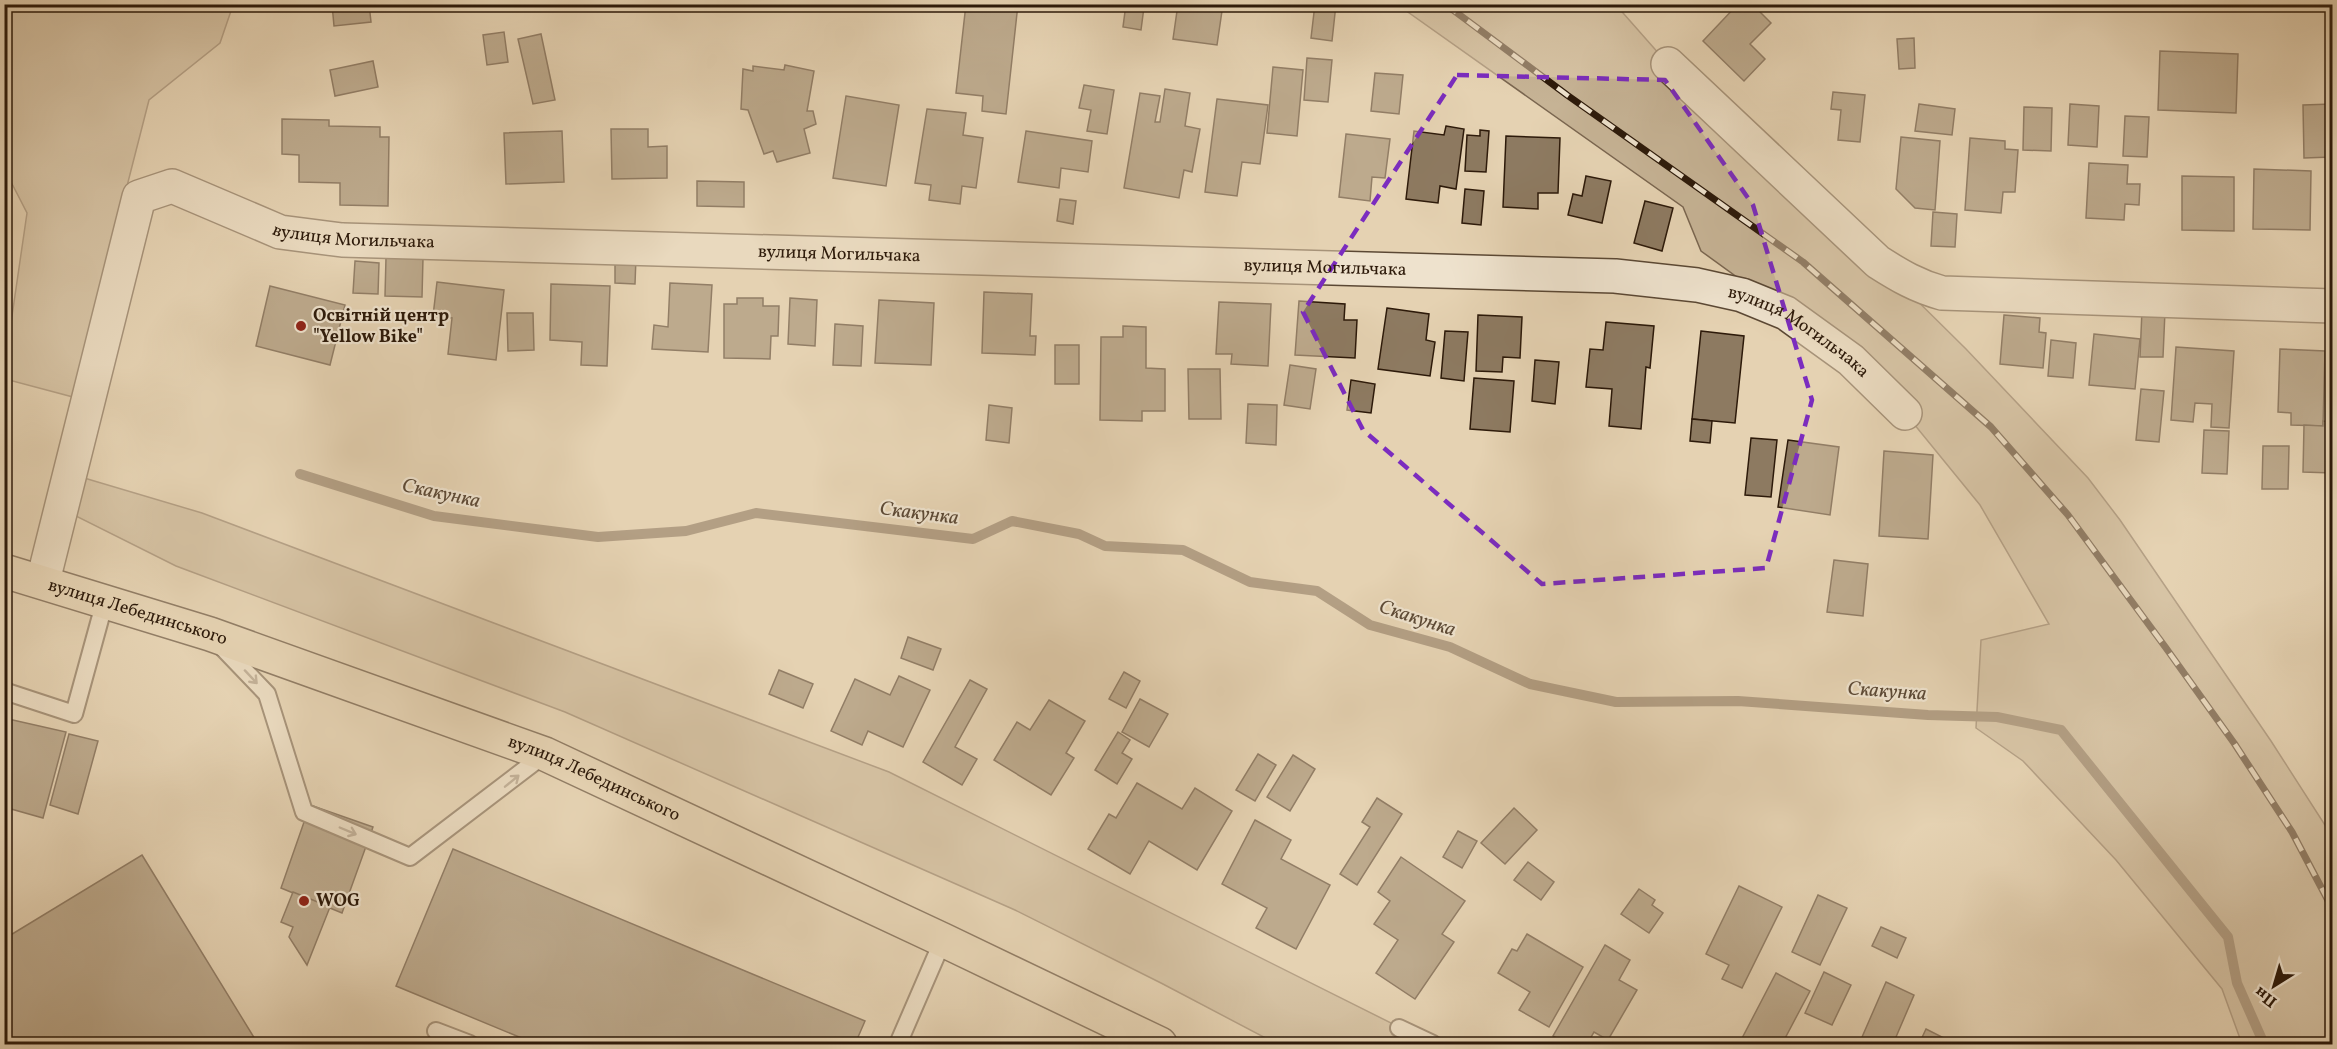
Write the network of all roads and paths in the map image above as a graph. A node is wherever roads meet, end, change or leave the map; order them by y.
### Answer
1 (1668, 64) dead end
2 (2332, 306) edge
3 (1905, 413) dead end
4 (4, 571) edge
5 (42, 581) junction
6 (105, 601) junction
7 (210, 634) junction
8 (4, 691) edge
9 (545, 754) junction
10 (943, 940) junction
11 (1399, 1028) dead end
12 (436, 1031) dead end
13 (470, 1044) edge
14 (898, 1044) edge
15 (1160, 1044) edge
16 (1432, 1044) edge

1 - 2 street
3 - 5 street, вулиця Могильчака
4 - 5 main road, вулиця Лебединського
5 - 6 main road, вулиця Лебединського
6 - 7 main road, вулиця Лебединського
6 - 8 lane
7 - 9 main road, вулиця Лебединського
7 -> 9 lane
9 - 10 main road, вулиця Лебединського
10 - 14 lane
10 - 15 main road, вулиця Лебединського
11 - 16 lane
12 - 13 lane

